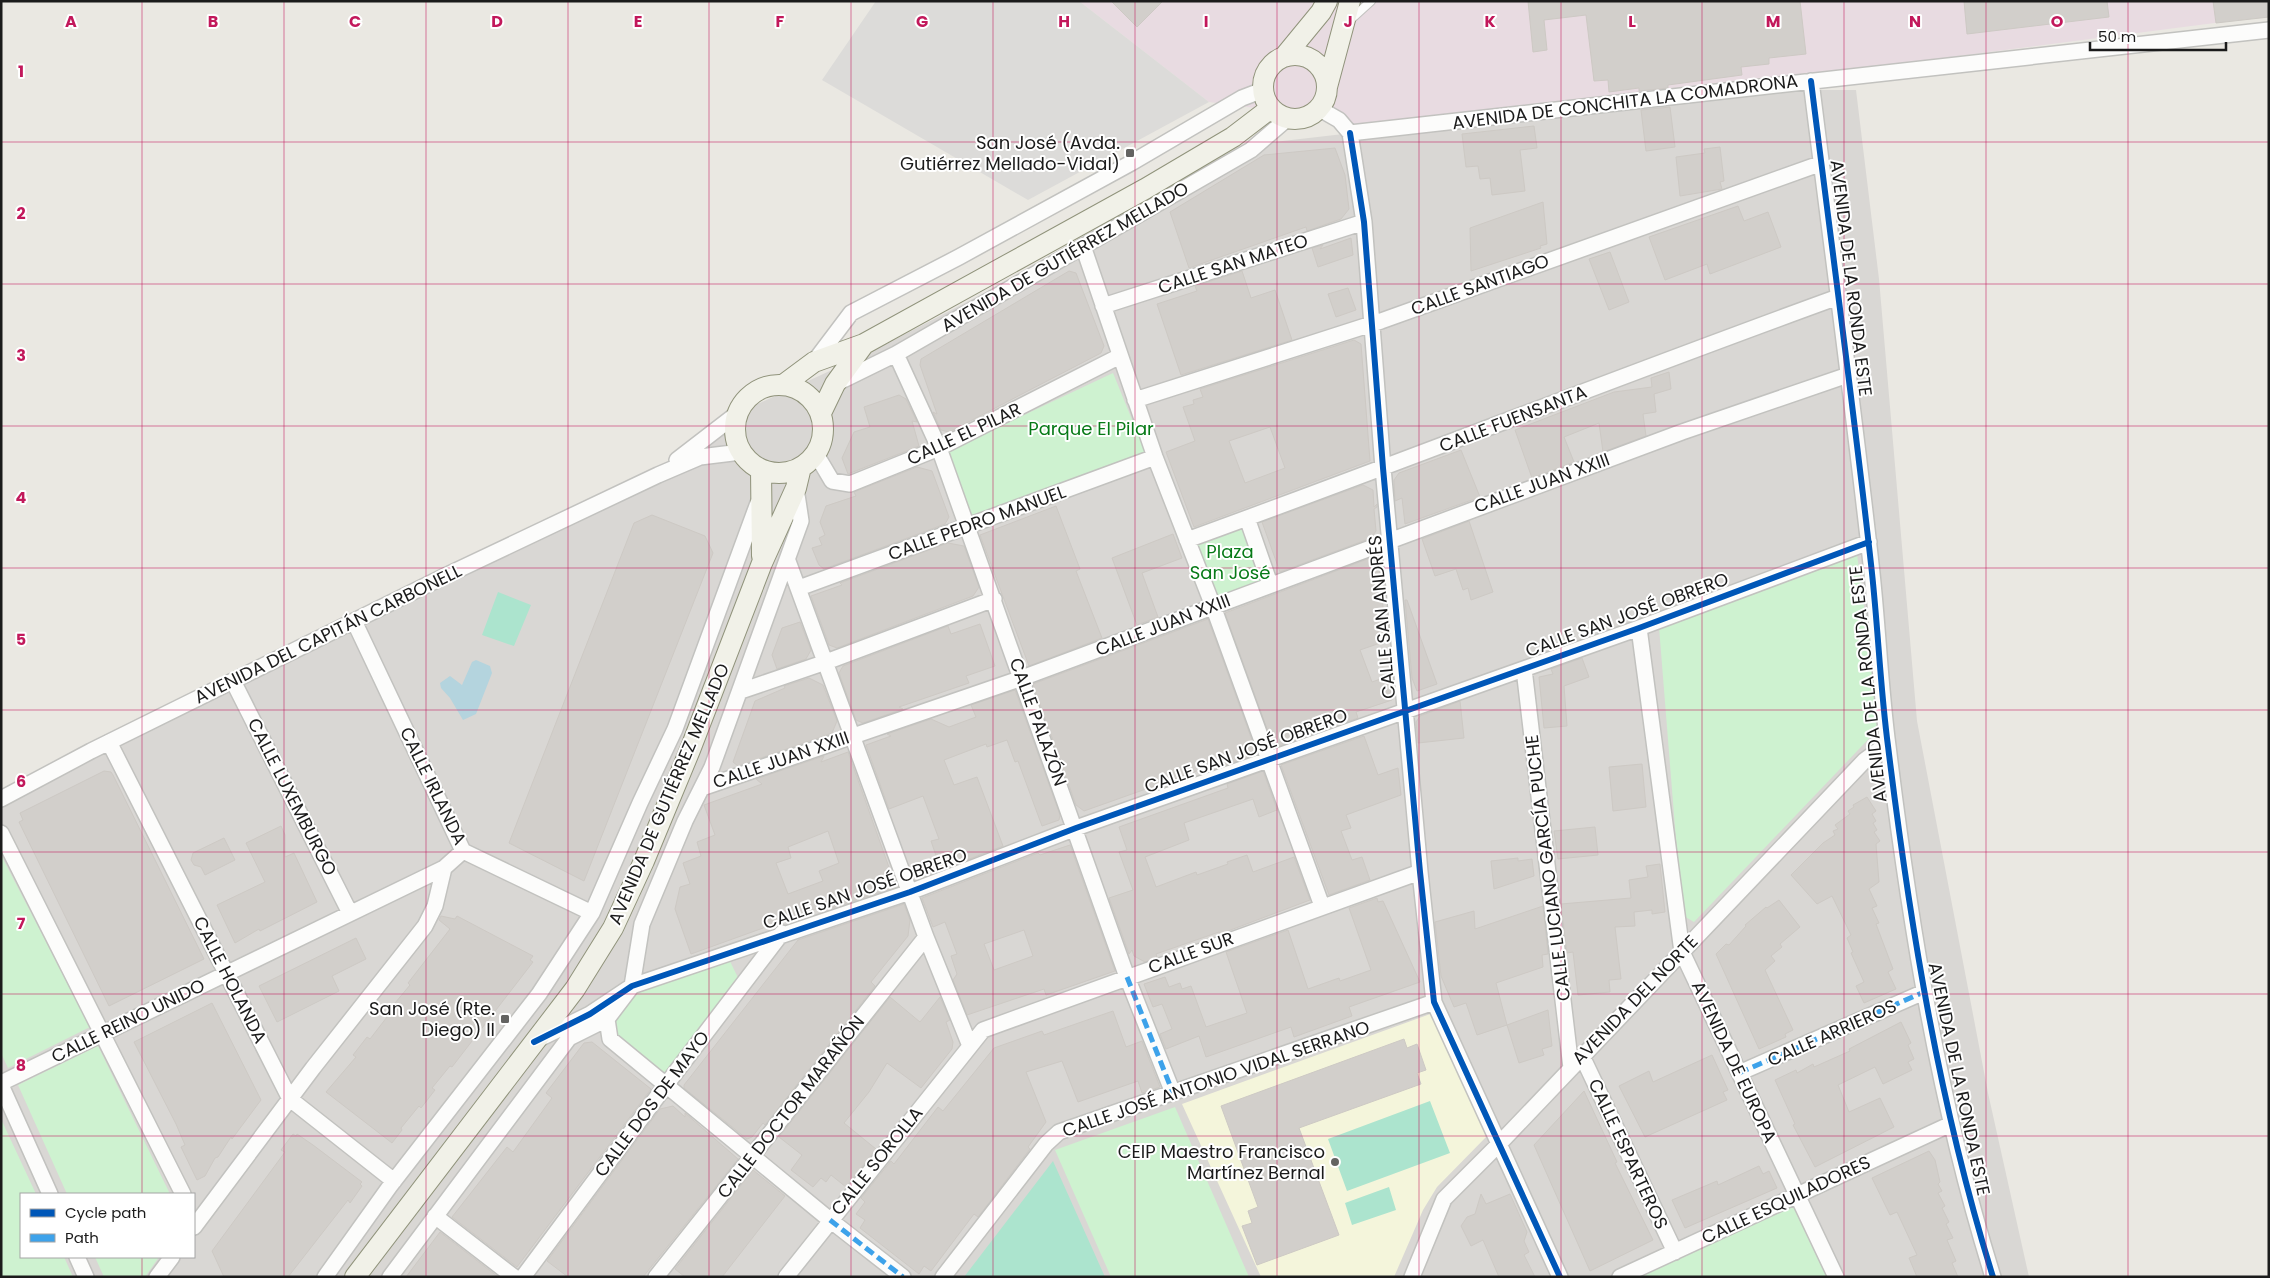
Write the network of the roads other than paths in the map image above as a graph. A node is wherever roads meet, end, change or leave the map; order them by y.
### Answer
1 (1327, 1) edge
2 (1350, 1) edge
3 (1371, 1) edge
4 (1342, 28) junction
5 (2269, 30) edge
6 (1284, 56) junction
7 (1811, 81) junction
8 (1327, 89) junction
9 (1263, 90) junction
10 (1318, 108) junction
11 (1280, 113) junction
12 (1350, 133) junction
13 (1822, 163) junction
14 (1364, 222) junction
15 (1083, 246) junction
16 (1838, 297) junction
17 (1103, 306) junction
18 (1372, 323) junction
19 (864, 344) junction
20 (896, 354) junction
21 (1120, 356) junction
22 (814, 362) junction
23 (1848, 375) junction
24 (835, 384) junction
25 (783, 385) junction
26 (1135, 400) junction
27 (738, 413) junction
28 (821, 413) junction
29 (939, 448) junction
30 (741, 452) junction
31 (816, 454) junction
32 (1155, 457) junction
33 (802, 468) junction
34 (1383, 468) junction
35 (761, 470) junction
36 (658, 475) junction
37 (796, 488) junction
38 (760, 497) junction
39 (1246, 518) junction
40 (968, 526) junction
41 (1390, 539) junction
42 (1187, 540) junction
43 (1868, 542) junction
44 (788, 561) junction
45 (762, 563) junction
46 (1270, 584) junction
47 (799, 588) junction
48 (994, 599) junction
49 (1213, 606) junction
50 (354, 621) junction
51 (1639, 628) junction
52 (826, 662) junction
53 (1524, 669) junction
54 (1022, 678) junction
55 (233, 681) junction
56 (741, 691) junction
57 (1406, 710) junction
58 (852, 736) junction
59 (109, 742) junction
60 (1887, 744) junction
61 (1268, 759) junction
62 (702, 788) junction
63 (1, 798) edge
64 (1076, 828) junction
65 (1, 833) edge
66 (463, 850) junction
67 (444, 868) junction
68 (1420, 872) junction
69 (910, 892) junction
70 (1322, 906) junction
71 (350, 913) junction
72 (592, 913) junction
73 (782, 933) junction
74 (926, 937) junction
75 (1682, 952) junction
76 (226, 973) junction
77 (1127, 977) junction
78 (632, 986) junction
79 (1924, 992) junction
80 (1434, 1002) junction
81 (607, 1019) junction
82 (102, 1034) junction
83 (534, 1042) junction
84 (970, 1046) junction
85 (1582, 1056) junction
86 (1571, 1068) junction
87 (1739, 1074) junction
88 (1, 1084) edge
89 (666, 1085) junction
90 (1173, 1093) junction
91 (290, 1099) junction
92 (1951, 1124) junction
93 (1498, 1144) junction
94 (752, 1155) junction
95 (394, 1180) junction
96 (50, 1193) edge
97 (182, 1193) edge
98 (1797, 1195) junction
99 (435, 1216) junction
100 (830, 1220) junction
101 (195, 1222) edge
102 (1675, 1252) junction
103 (77, 1258) edge
104 (171, 1258) edge
105 (86, 1277) edge
106 (157, 1277) edge
107 (325, 1277) edge
108 (355, 1277) edge
109 (390, 1277) edge
110 (514, 1277) edge
111 (524, 1277) edge
112 (656, 1277) edge
113 (786, 1277) edge
114 (903, 1277) edge
115 (943, 1277) edge
116 (1412, 1277) edge
117 (1560, 1277) edge
118 (1620, 1277) edge
119 (1836, 1277) edge
120 (1993, 1277) edge

1 - 6 main road
2 - 4 main road
3 - 4 lane
4 - 8 main road
5 - 7 street, AVENIDA DE CONCHITA LA COMADRONA
6 - 8 main road
6 - 9 main road
7 - 12 street, AVENIDA DE CONCHITA LA COMADRONA
7 - 13 street, AVENIDA DE LA RONDA ESTE
8 - 10 main road
9 - 11 main road
9 - 22 street
10 - 11 main road
10 - 12 street
11 - 15 street, AVENIDA DE GUTIÉRREZ MELLADO
11 - 19 main road, AVENIDA DE GUTIÉRREZ MELLADO
12 - 14 street, CALLE SAN ANDRÉS
13 - 16 street, AVENIDA DE LA RONDA ESTE
13 - 18 street, CALLE SANTIAGO
14 - 17 street, CALLE SAN MATEO
14 - 18 street, CALLE SAN ANDRÉS
15 - 17 street
15 - 20 street, AVENIDA DE GUTIÉRREZ MELLADO
16 - 23 street, AVENIDA DE LA RONDA ESTE
16 - 34 street, CALLE FUENSANTA
17 - 21 street
18 - 26 street, CALLE SANTIAGO
18 - 34 street, CALLE SAN ANDRÉS
19 - 22 main road, AVENIDA DE GUTIÉRREZ MELLADO
19 - 24 main road
20 - 24 street, AVENIDA DE GUTIÉRREZ MELLADO
20 - 29 street, CALLE PALAZÓN
21 - 26 street
21 - 29 street, CALLE EL PILAR
22 - 25 main road, AVENIDA DE GUTIÉRREZ MELLADO
23 - 41 street, CALLE JUAN XXIII
23 - 43 street, AVENIDA DE LA RONDA ESTE
24 - 28 main road
25 - 27 main road
25 - 28 main road
26 - 32 street
27 - 30 main road
27 - 36 street
28 - 31 main road
29 - 31 street, CALLE EL PILAR
29 - 40 street, CALLE PALAZÓN
30 - 35 main road
30 - 36 street
31 - 33 main road
32 - 40 street, CALLE PEDRO MANUEL
32 - 42 street
33 - 35 main road
33 - 37 main road, AVENIDA DE GUTIÉRREZ MELLADO
34 - 39 street, CALLE FUENSANTA
34 - 41 street, CALLE SAN ANDRÉS
35 - 38 main road, AVENIDA DE GUTIÉRREZ MELLADO
36 - 50 street, AVENIDA DEL CAPITÁN CARBONELL
37 - 44 street, AVENIDA DE GUTIÉRREZ MELLADO
37 - 45 main road, AVENIDA DE GUTIÉRREZ MELLADO
38 - 45 main road, AVENIDA DE GUTIÉRREZ MELLADO
38 - 72 street, AVENIDA DE GUTIÉRREZ MELLADO
39 - 42 street, CALLE FUENSANTA
39 - 46 street
40 - 47 street, CALLE PEDRO MANUEL
40 - 48 street, CALLE PALAZÓN
41 - 46 street, CALLE JUAN XXIII
41 - 57 street, CALLE SAN ANDRÉS
42 - 49 street
43 - 51 street, CALLE SAN JOSÉ OBRERO
43 - 60 street, AVENIDA DE LA RONDA ESTE
44 - 47 street
44 - 56 street, AVENIDA DE GUTIÉRREZ MELLADO
45 - 83 main road, AVENIDA DE GUTIÉRREZ MELLADO
46 - 49 street, CALLE JUAN XXIII
47 - 52 street
48 - 52 street
48 - 54 street, CALLE PALAZÓN
49 - 54 street, CALLE JUAN XXIII
49 - 61 street
50 - 55 street, AVENIDA DEL CAPITÁN CARBONELL
50 - 66 street, CALLE IRLANDA
51 - 53 street, CALLE SAN JOSÉ OBRERO
51 - 75 street, AVENIDA DE EUROPA
52 - 56 street
52 - 58 street
53 - 57 street, CALLE SAN JOSÉ OBRERO
53 - 86 street, CALLE LUCIANO GARCÍA PUCHE
54 - 58 street, CALLE JUAN XXIII
54 - 64 street, CALLE PALAZÓN
55 - 59 street, AVENIDA DEL CAPITÁN CARBONELL
55 - 71 street, CALLE LUXEMBURGO
56 - 62 street, AVENIDA DE GUTIÉRREZ MELLADO
57 - 61 street, CALLE SAN JOSÉ OBRERO
57 - 68 street, CALLE SAN ANDRÉS
58 - 62 street, CALLE JUAN XXIII
58 - 69 street
59 - 63 street, AVENIDA DEL CAPITÁN CARBONELL
59 - 76 street, CALLE HOLANDA
60 - 75 street, AVENIDA DEL NORTE
60 - 79 street, AVENIDA DE LA RONDA ESTE
61 - 64 street, CALLE SAN JOSÉ OBRERO
61 - 70 street
62 - 78 street, AVENIDA DE GUTIÉRREZ MELLADO
64 - 69 street, CALLE SAN JOSÉ OBRERO
64 - 77 street, CALLE PALAZÓN
65 - 82 street
66 - 67 street, CALLE REINO UNIDO
66 - 72 street, CALLE IRLANDA
67 - 71 street, CALLE REINO UNIDO
67 - 91 street
68 - 70 street, CALLE SUR
68 - 80 street, CALLE SAN ANDRÉS
69 - 73 street, CALLE SAN JOSÉ OBRERO
69 - 74 street
70 - 77 street, CALLE SUR
71 - 76 street, CALLE REINO UNIDO
72 - 95 street, AVENIDA DE GUTIÉRREZ MELLADO
73 - 78 street, CALLE SAN JOSÉ OBRERO
73 - 89 street, CALLE DOS DE MAYO
74 - 84 street
74 - 94 street, CALLE DOCTOR MARAÑÓN
75 - 85 street, AVENIDA DEL NORTE
75 - 87 street, AVENIDA DE EUROPA
76 - 82 street, CALLE REINO UNIDO
76 - 91 street, CALLE HOLANDA
77 - 84 street, CALLE SUR
77 - 90 street, CALLE PALAZÓN
78 - 81 street, AVENIDA DE GUTIÉRREZ MELLADO
78 - 83 street, CALLE SAN JOSÉ OBRERO
79 - 87 street, CALLE ARRIEROS
79 - 92 street, AVENIDA DE LA RONDA ESTE
80 - 90 street, CALLE JOSÉ ANTONIO VIDAL SERRANO
80 - 93 street, CALLE SAN ANDRÉS
81 - 89 street
81 - 99 street, AVENIDA DE GUTIÉRREZ MELLADO
82 - 88 street, CALLE REINO UNIDO
82 - 97 street
83 - 108 main road, AVENIDA DE GUTIÉRREZ MELLADO
84 - 100 street, CALLE SOROLLA
85 - 86 street, AVENIDA DEL NORTE
85 - 102 street, CALLE ESPARTEROS
86 - 93 street, AVENIDA DEL NORTE
87 - 98 street, AVENIDA DE EUROPA
88 - 96 street
89 - 94 street
89 - 111 street, CALLE DOS DE MAYO
90 - 115 street, CALLE JOSÉ ANTONIO VIDAL SERRANO
91 - 95 street, CALLE HOLANDA
91 - 101 street
92 - 98 street, CALLE ESQUILADORES
92 - 120 street, AVENIDA DE LA RONDA ESTE
93 - 116 street, AVENIDA DEL NORTE
93 - 117 street, CALLE SAN ANDRÉS
94 - 100 street
94 - 112 street, CALLE DOCTOR MARAÑÓN
95 - 107 street, AVENIDA DE GUTIÉRREZ MELLADO
98 - 102 street, CALLE ESQUILADORES
98 - 119 street, AVENIDA DE EUROPA
99 - 109 street, AVENIDA DE GUTIÉRREZ MELLADO
99 - 110 street
100 - 113 street, CALLE SOROLLA
100 - 114 street
102 - 118 street, CALLE ESQUILADORES
103 - 105 street
104 - 106 street

